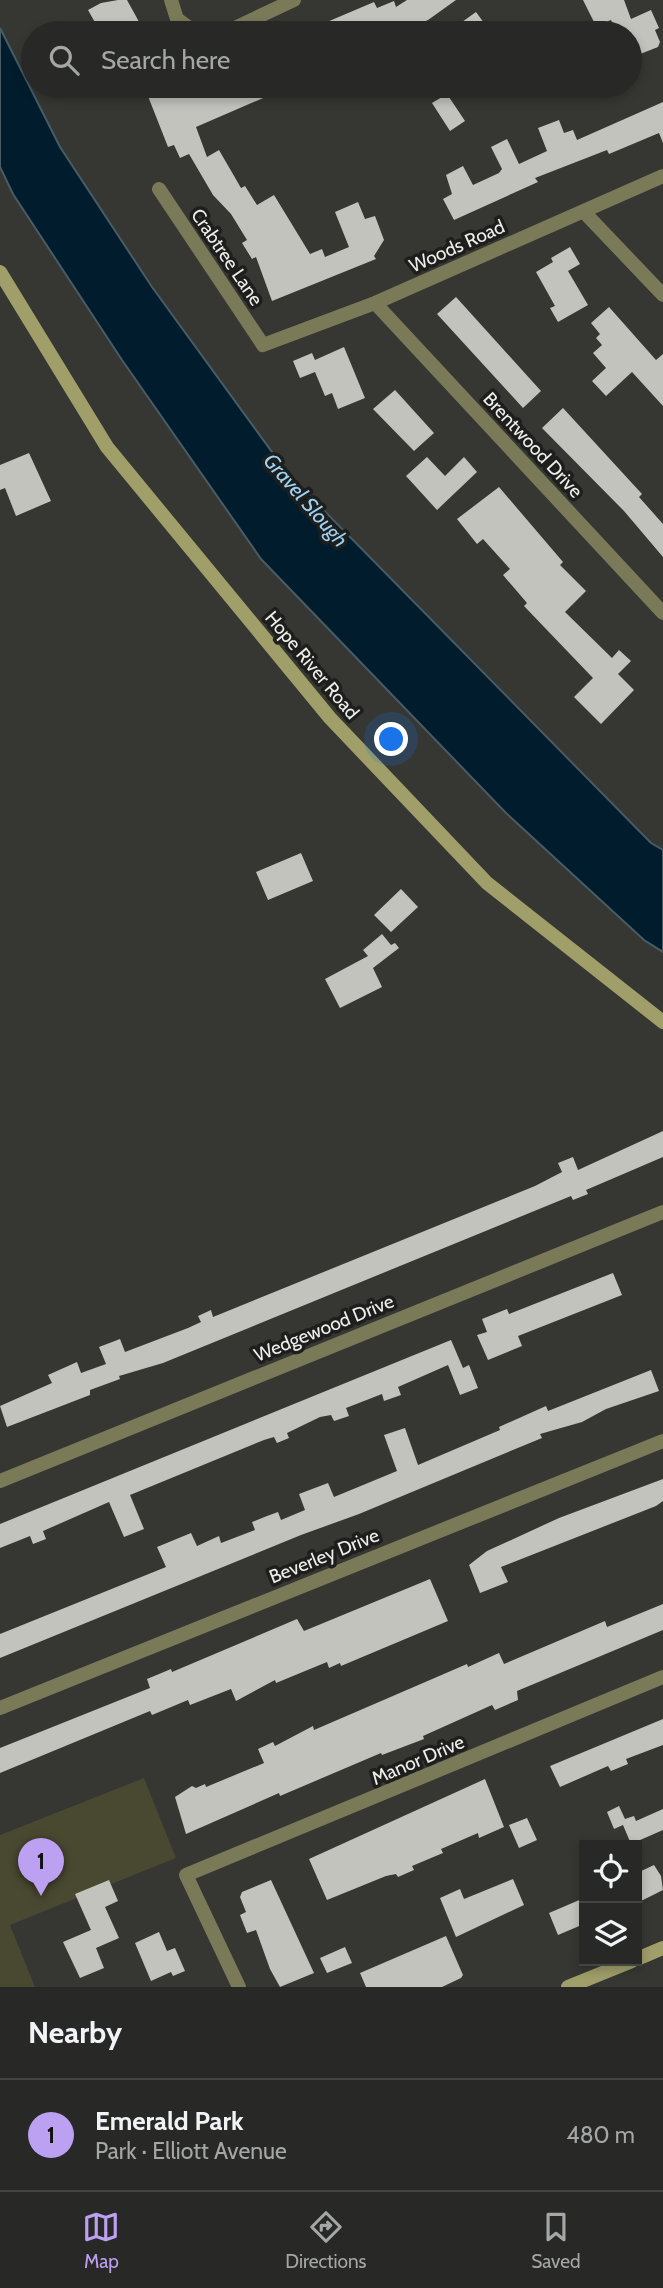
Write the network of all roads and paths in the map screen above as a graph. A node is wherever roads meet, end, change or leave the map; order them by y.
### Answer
1 (171, 0) edge
2 (294, 0) edge
3 (180, 21) edge
4 (249, 21) edge
5 (663, 176) edge
6 (159, 189) dead end
7 (584, 212) junction
8 (0, 272) edge
9 (663, 295) edge
10 (375, 303) junction
11 (263, 345) joint
12 (663, 612) edge
13 (663, 1022) edge
14 (663, 1212) edge
15 (663, 1441) edge
16 (0, 1481) edge
17 (663, 1677) edge
18 (0, 1708) edge
19 (663, 1948) edge
20 (642, 1957) edge
21 (620, 1966) edge
22 (239, 1987) edge
23 (568, 1987) edge

1 - 3 street
2 - 4 street
5 - 7 street, Woods Road
6 - 11 street, Crabtree Lane
7 - 9 street
7 - 10 street, Woods Road
8 - 13 street, Hope River Road
10 - 11 street, Woods Road
10 - 12 street, Brentwood Drive
14 - 16 street, Wedgewood Drive
15 - 18 street, Beverley Drive
17 - 22 street, Manor Drive
19 - 20 street
21 - 23 street

